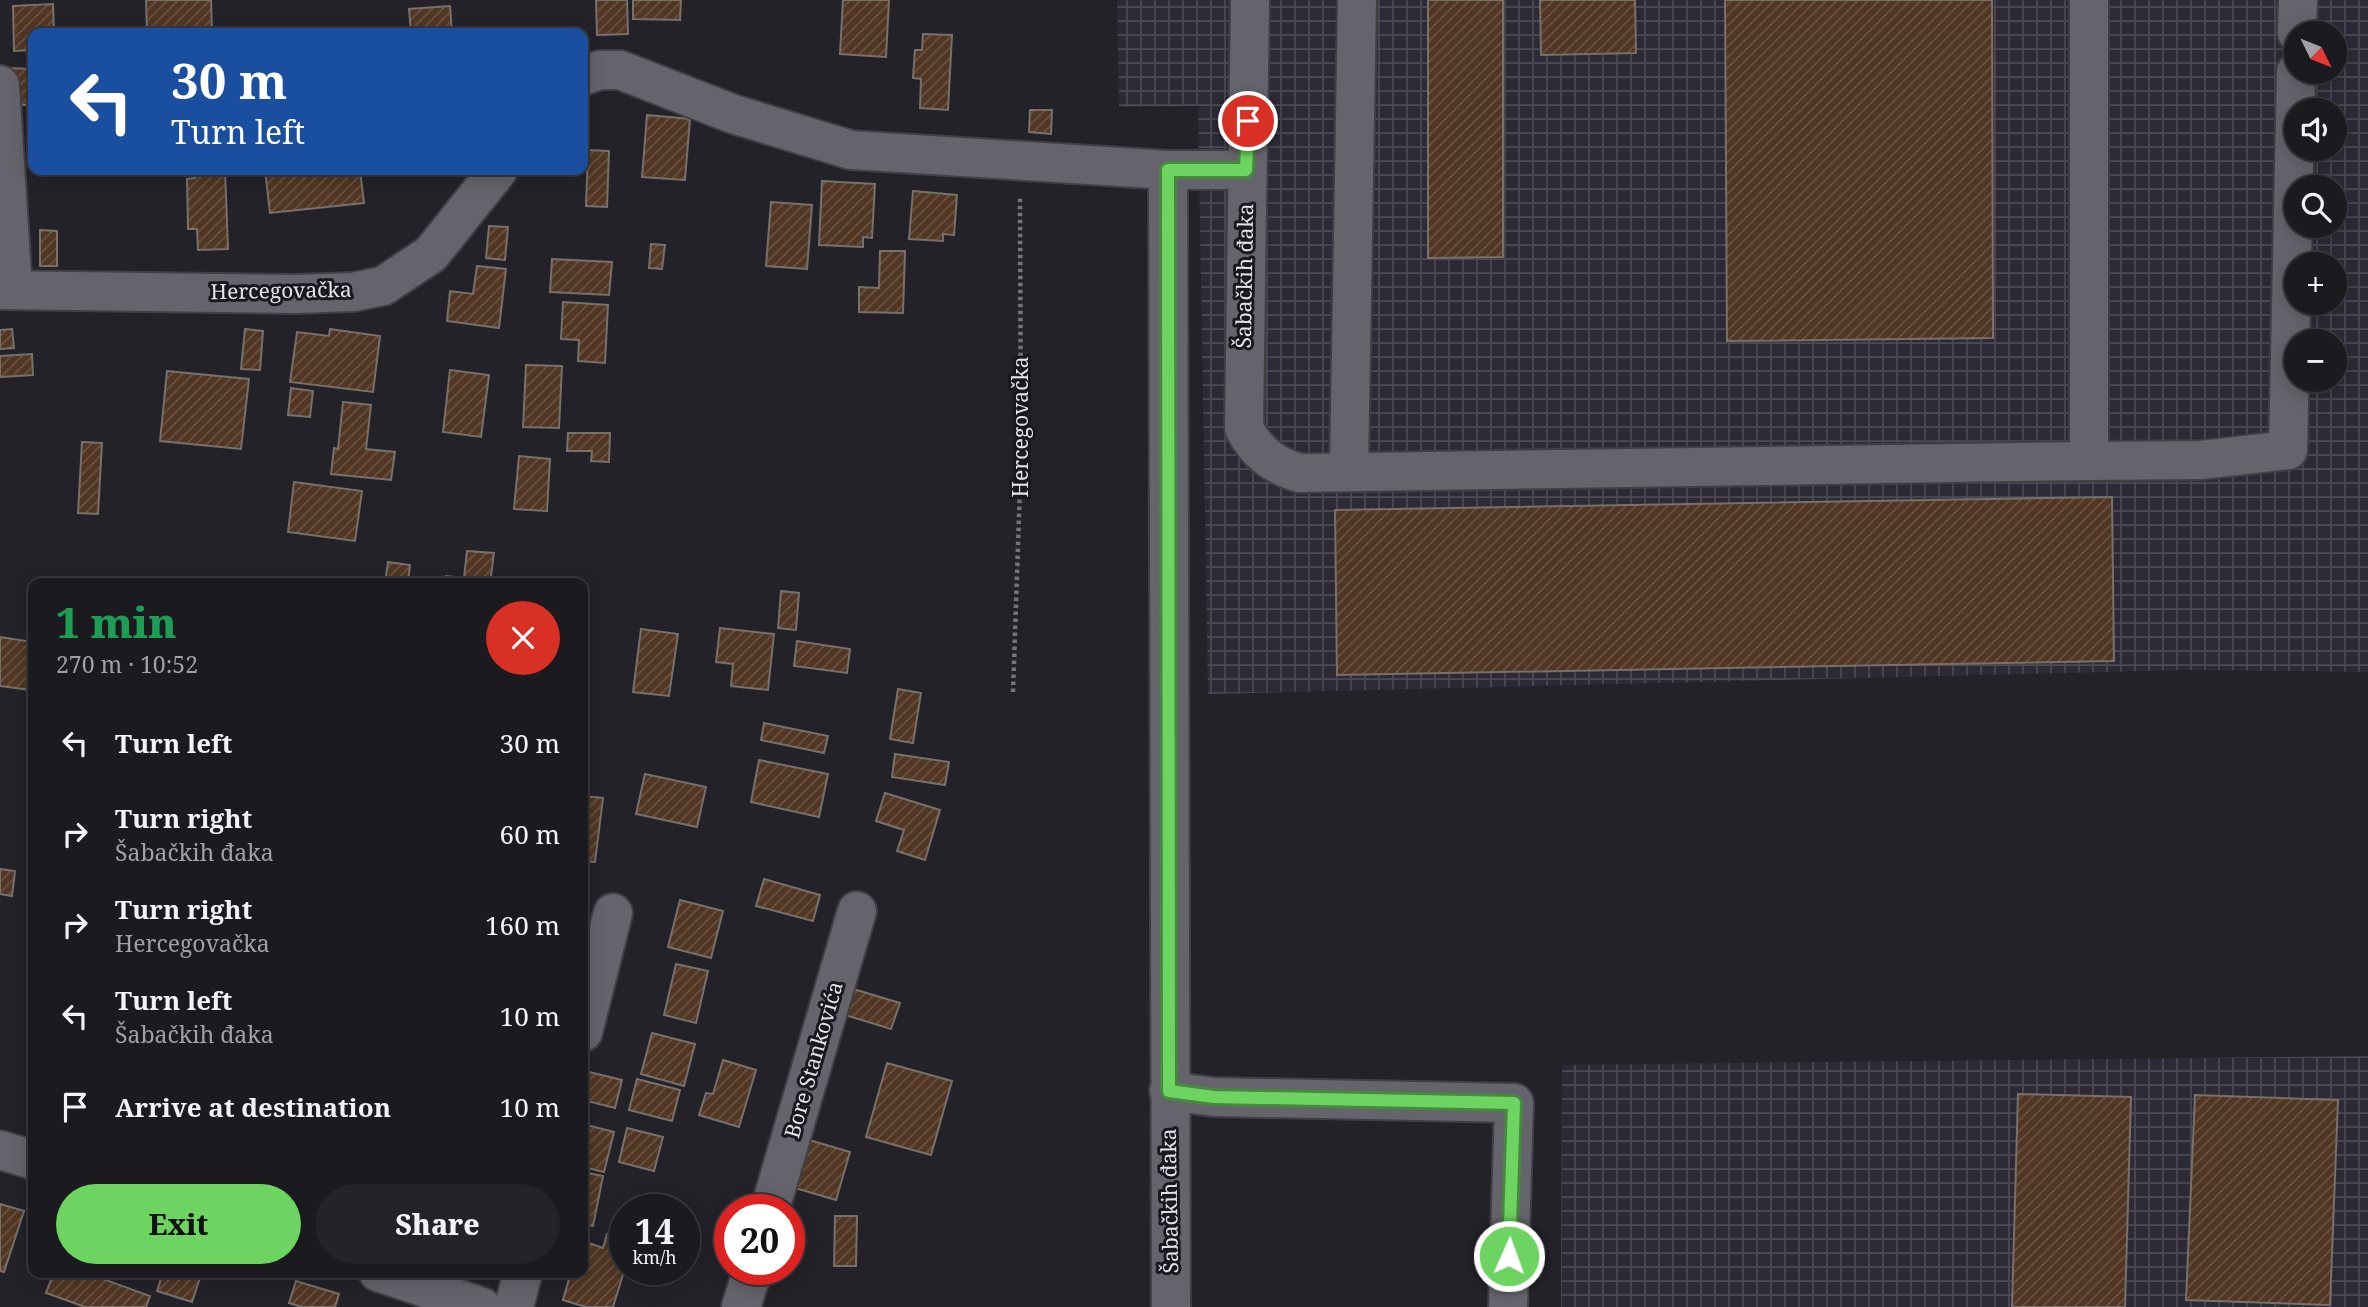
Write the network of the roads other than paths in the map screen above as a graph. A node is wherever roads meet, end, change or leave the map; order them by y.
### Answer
1 (1250, 0) edge
2 (1357, 0) edge
3 (2089, 0) edge
4 (2298, 0) edge
5 (2297, 21) edge
6 (588, 74) edge
7 (2296, 84) edge
8 (0, 85) edge
9 (1168, 170) junction
10 (1246, 170) junction
11 (494, 175) edge
12 (6, 290) edge
13 (2089, 461) junction
14 (1349, 470) junction
15 (858, 911) dead end
16 (612, 913) dead end
17 (588, 1011) edge
18 (1169, 1091) junction
19 (0, 1150) edge
20 (28, 1158) edge
21 (774, 1194) edge
22 (396, 1278) edge
23 (521, 1278) edge
24 (748, 1285) edge
25 (482, 1307) edge
26 (514, 1307) edge
27 (741, 1307) edge
28 (1171, 1307) edge
29 (1508, 1307) edge

1 - 10 street, Šabačkih đaka
2 - 14 street
3 - 13 street
4 - 5 street
6 - 9 street
7 - 13 street, Šabačkih đaka
8 - 12 street, Hercegovačka
9 - 10 street
9 - 18 street, Šabačkih đaka
10 - 14 street, Šabačkih đaka
11 - 12 street, Hercegovačka
13 - 14 street, Šabačkih đaka
15 - 21 street, Bore Stankovića
16 - 17 street
18 - 28 street, Šabačkih đaka
18 - 29 street
19 - 20 street
22 - 25 street
23 - 26 street
24 - 27 street

